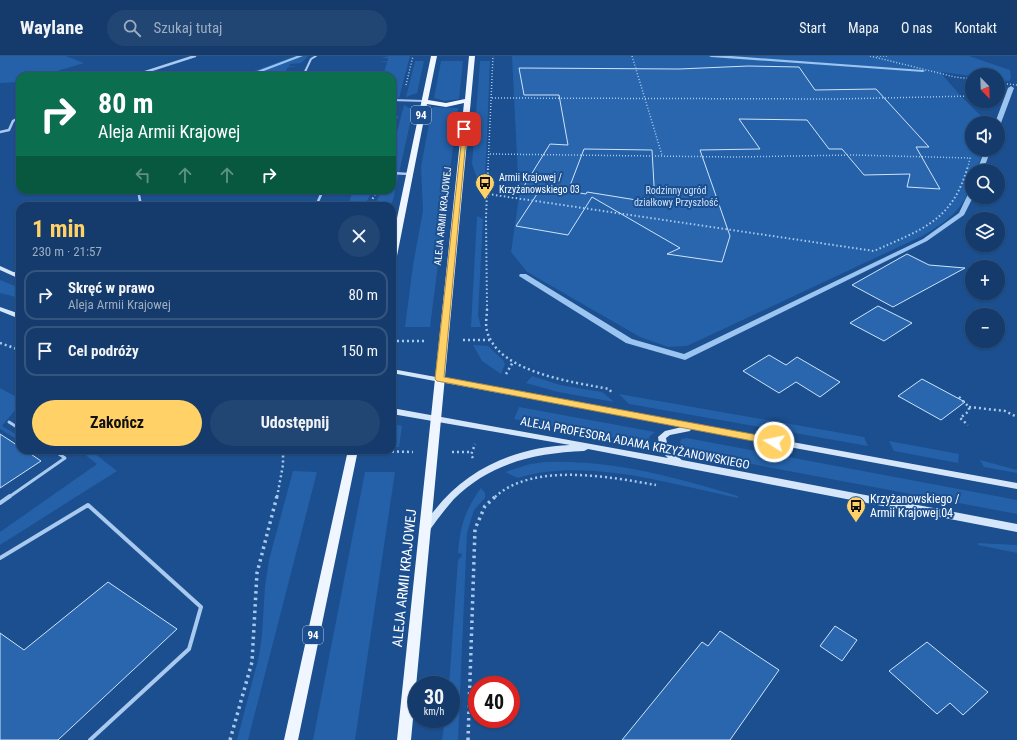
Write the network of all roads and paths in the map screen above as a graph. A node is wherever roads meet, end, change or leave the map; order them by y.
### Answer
1 (195, 56) edge
2 (316, 56) edge
3 (434, 56) edge
4 (472, 56) edge
5 (493, 56) edge
6 (632, 56) edge
7 (872, 56) edge
8 (889, 56) edge
9 (145, 72) edge
10 (305, 72) edge
11 (965, 78) edge
12 (1005, 84) edge
13 (1017, 85) edge
14 (965, 96) edge
15 (492, 98) junction
16 (643, 98) junction
17 (396, 100) edge
18 (468, 100) junction
19 (424, 101) junction
20 (16, 119) edge
21 (0, 132) edge
22 (490, 154) junction
23 (662, 155) junction
24 (396, 174) edge
25 (409, 174) junction
26 (488, 194) junction
27 (396, 241) edge
28 (0, 268) edge
29 (16, 273) edge
30 (13, 274) junction
31 (16, 275) edge
32 (0, 309) edge
33 (16, 315) edge
34 (0, 343) edge
35 (16, 349) edge
36 (396, 372) edge
37 (440, 379) junction
38 (609, 389) dead end
39 (958, 397) dead end
40 (969, 406) junction
41 (396, 412) edge
42 (1017, 417) edge
43 (436, 418) junction
44 (9, 422) dead end
45 (968, 425) dead end
46 (16, 426) edge
47 (700, 428) junction
48 (607, 449) junction
49 (396, 452) edge
50 (432, 452) junction
51 (472, 452) dead end
52 (59, 454) edge
53 (284, 454) edge
54 (352, 454) edge
55 (683, 464) junction
56 (656, 485) dead end
57 (1017, 486) edge
58 (0, 503) edge
59 (1017, 528) edge
60 (425, 529) junction
61 (0, 558) edge
62 (90, 740) edge
63 (230, 740) edge
64 (291, 740) edge
65 (404, 740) edge
66 (468, 740) edge

1 - 9 street
2 - 10 lane
3 - 19 main road, 94
4 - 18 main road, ALEJA ARMII KRAJOWEJ
5 - 15 path
6 - 16 path
7 - 8 path
7 - 11 path
12 - 13 path
14 - 16 path
15 - 16 path
15 - 22 path
16 - 23 path
17 - 19 lane
18 - 19 main road
18 - 37 main road, ALEJA ARMII KRAJOWEJ
19 - 25 main road, 94
20 - 21 street
22 - 23 path
22 - 26 path
23 - 26 path
24 - 25 lane
25 - 27 main road, 94
26 - 38 path
28 - 30 street
29 - 30 lane
30 - 31 street
32 - 33 street
34 - 35 path
36 - 37 street
37 - 43 main road, ALEJA ARMII KRAJOWEJ
37 - 47 street, ALEJA PROFESORA ADAMA KRZYŻANOWSKIEGO
39 - 40 path
40 - 42 path
40 - 45 path
41 - 43 street
43 - 48 street, ALEJA PROFESORA ADAMA KRZYŻANOWSKIEGO
43 - 50 main road, ALEJA ARMII KRAJOWEJ
44 - 46 lane
47 - 55 street
47 - 57 street, ALEJA PROFESORA ADAMA KRZYŻANOWSKIEGO
48 - 55 street, ALEJA PROFESORA ADAMA KRZYŻANOWSKIEGO
48 - 60 street
49 - 50 path
50 - 51 path
50 - 60 main road, ALEJA ARMII KRAJOWEJ
52 - 58 lane
53 - 63 path
54 - 64 main road, 94
55 - 59 street, ALEJA PROFESORA ADAMA KRZYŻANOWSKIEGO
56 - 66 path
60 - 65 main road, ALEJA ARMII KRAJOWEJ
61 - 62 lane

